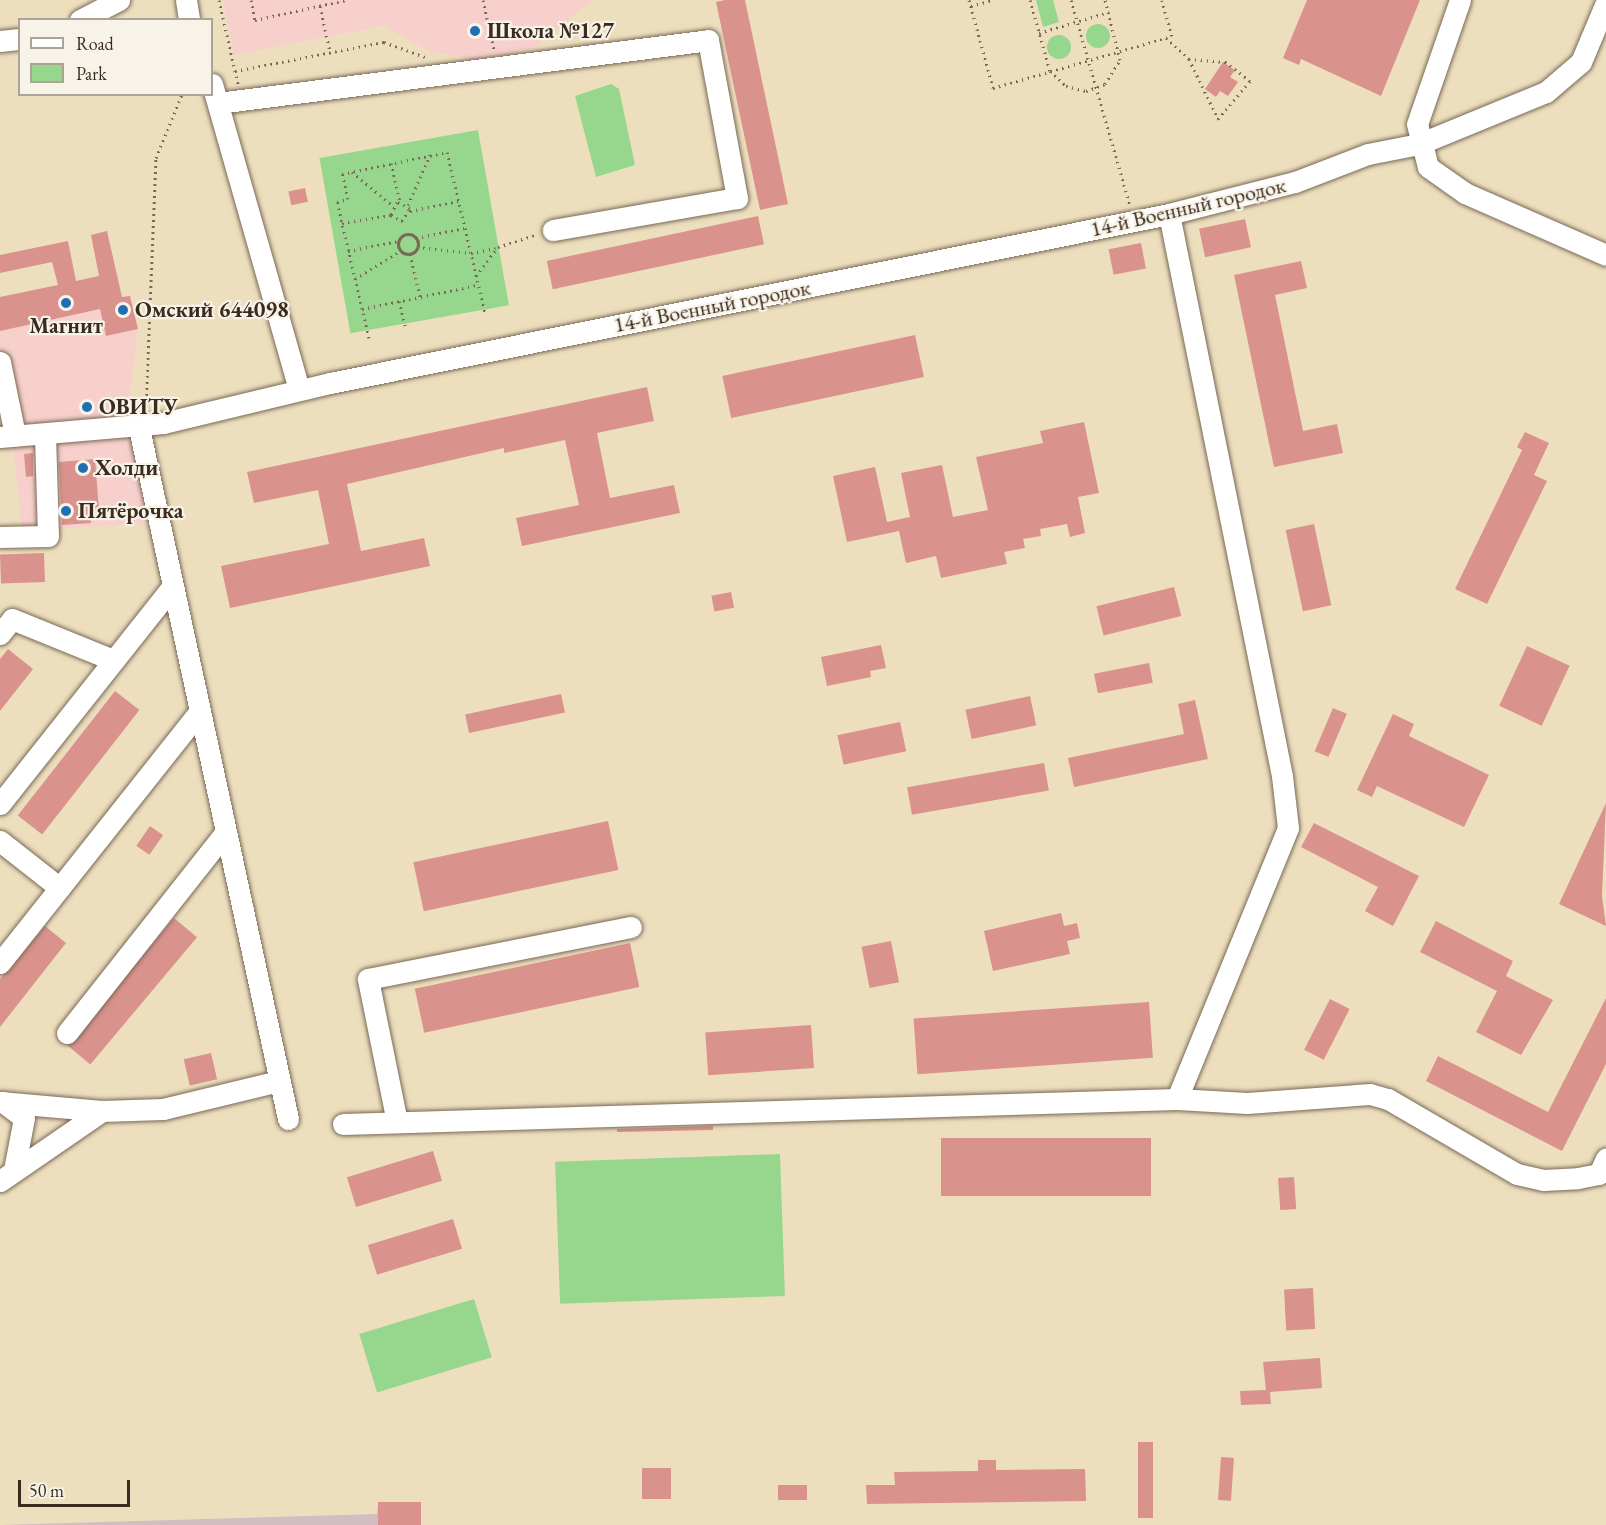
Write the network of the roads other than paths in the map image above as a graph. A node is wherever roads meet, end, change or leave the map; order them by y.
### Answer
1 (119, 0) edge
2 (186, 0) edge
3 (1460, 0) edge
4 (1602, 3) edge
5 (84, 18) edge
6 (189, 18) edge
7 (18, 39) edge
8 (0, 41) edge
9 (215, 94) edge
10 (1419, 144) junction
11 (1169, 214) junction
12 (553, 230) road end
13 (1606, 255) edge
14 (0, 362) edge
15 (299, 390) junction
16 (143, 427) junction
17 (45, 434) junction
18 (8, 436) edge
19 (0, 537) edge
20 (173, 586) junction
21 (0, 634) edge
22 (113, 660) junction
23 (200, 711) junction
24 (0, 804) edge
25 (226, 832) junction
26 (0, 841) edge
27 (60, 888) junction
28 (631, 927) dead end
29 (0, 963) edge
30 (67, 1033) dead end
31 (279, 1081) junction
32 (1177, 1099) junction
33 (1, 1102) edge
34 (102, 1111) junction
35 (288, 1119) dead end
36 (397, 1122) junction
37 (344, 1124) dead end
38 (1606, 1158) edge
39 (7, 1176) edge

1 - 5 street
2 - 6 street
3 - 10 street
4 - 10 street, 14-й Военный городок
7 - 8 street
9 - 12 street
9 - 15 street
10 - 11 street, 14-й Военный городок
10 - 13 street
11 - 15 street, 14-й Военный городок
11 - 32 street
14 - 18 street
15 - 16 street, 14-й Военный городок
16 - 17 street, 14-й Военный городок
16 - 20 street
17 - 18 street, 14-й Военный городок
17 - 19 street
20 - 22 street
20 - 23 street
21 - 22 street
22 - 24 street
23 - 25 street
23 - 27 street
25 - 30 street
25 - 31 street
26 - 27 street
27 - 29 street
28 - 36 street
31 - 34 street
31 - 35 street
32 - 36 street
32 - 38 street
33 - 34 street
33 - 39 street
34 - 39 street
36 - 37 street

